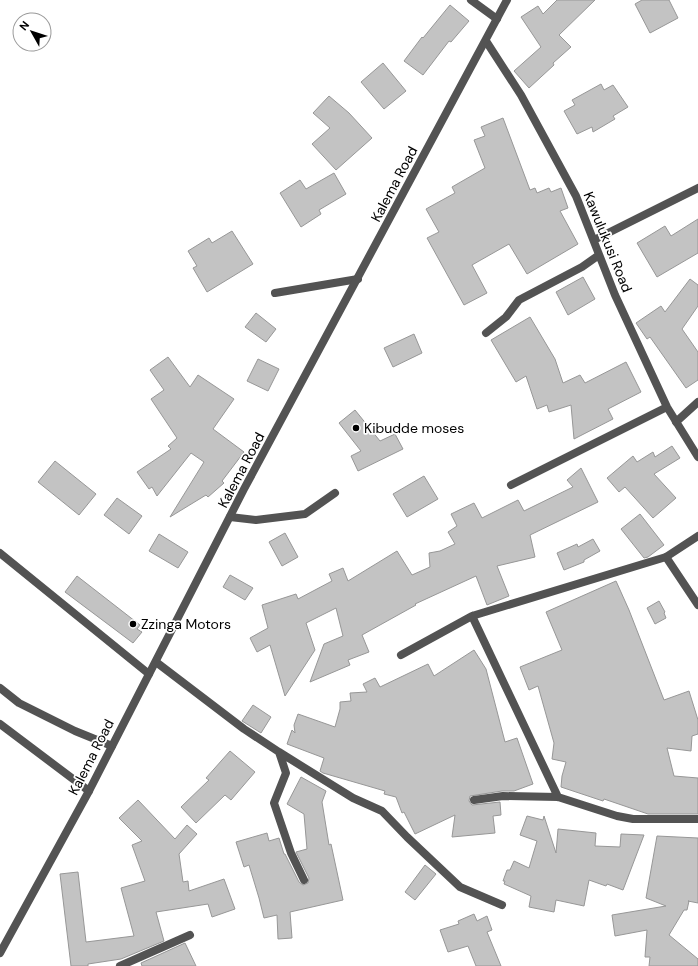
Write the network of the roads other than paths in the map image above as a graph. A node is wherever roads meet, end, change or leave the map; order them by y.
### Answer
1 (471, 0) edge
2 (507, 0) edge
3 (497, 19) junction
4 (486, 41) junction
5 (698, 188) edge
6 (594, 240) junction
7 (599, 255) junction
8 (358, 279) junction
9 (275, 293) dead end
10 (486, 333) dead end
11 (698, 402) edge
12 (667, 407) junction
13 (676, 422) junction
14 (698, 457) edge
15 (511, 485) dead end
16 (335, 493) dead end
17 (230, 517) junction
18 (698, 536) edge
19 (0, 553) edge
20 (666, 557) junction
21 (698, 605) edge
22 (472, 616) junction
23 (401, 655) dead end
24 (156, 662) junction
25 (149, 674) junction
26 (0, 688) edge
27 (0, 724) edge
28 (112, 746) junction
29 (279, 752) junction
30 (89, 791) junction
31 (558, 797) junction
32 (474, 800) dead end
33 (698, 819) edge
34 (304, 880) dead end
35 (502, 905) dead end
36 (190, 935) dead end
37 (0, 953) edge
38 (120, 966) edge

1 - 3 street
2 - 3 street, Kalema Road
3 - 4 street, Kalema Road
4 - 6 street, Kawulukusi Road
4 - 8 street, Kalema Road
5 - 6 street
6 - 7 street, Kawulukusi Road
7 - 10 street
7 - 12 street, Kawulukusi Road
8 - 9 street
8 - 17 street, Kalema Road
11 - 13 street
12 - 13 street, Kawulukusi Road
12 - 15 street
13 - 14 street, Kawulukusi Road
16 - 17 street
17 - 24 street, Kalema Road
18 - 20 street
19 - 25 street
20 - 21 street
20 - 22 street
22 - 23 street
22 - 31 street
24 - 25 street, Kalema Road
24 - 29 street
25 - 28 street, Kalema Road
26 - 28 street
27 - 30 street
28 - 30 street, Kalema Road
29 - 34 street
29 - 35 street
30 - 37 street, Kalema Road
31 - 32 street
31 - 33 street
36 - 38 street

